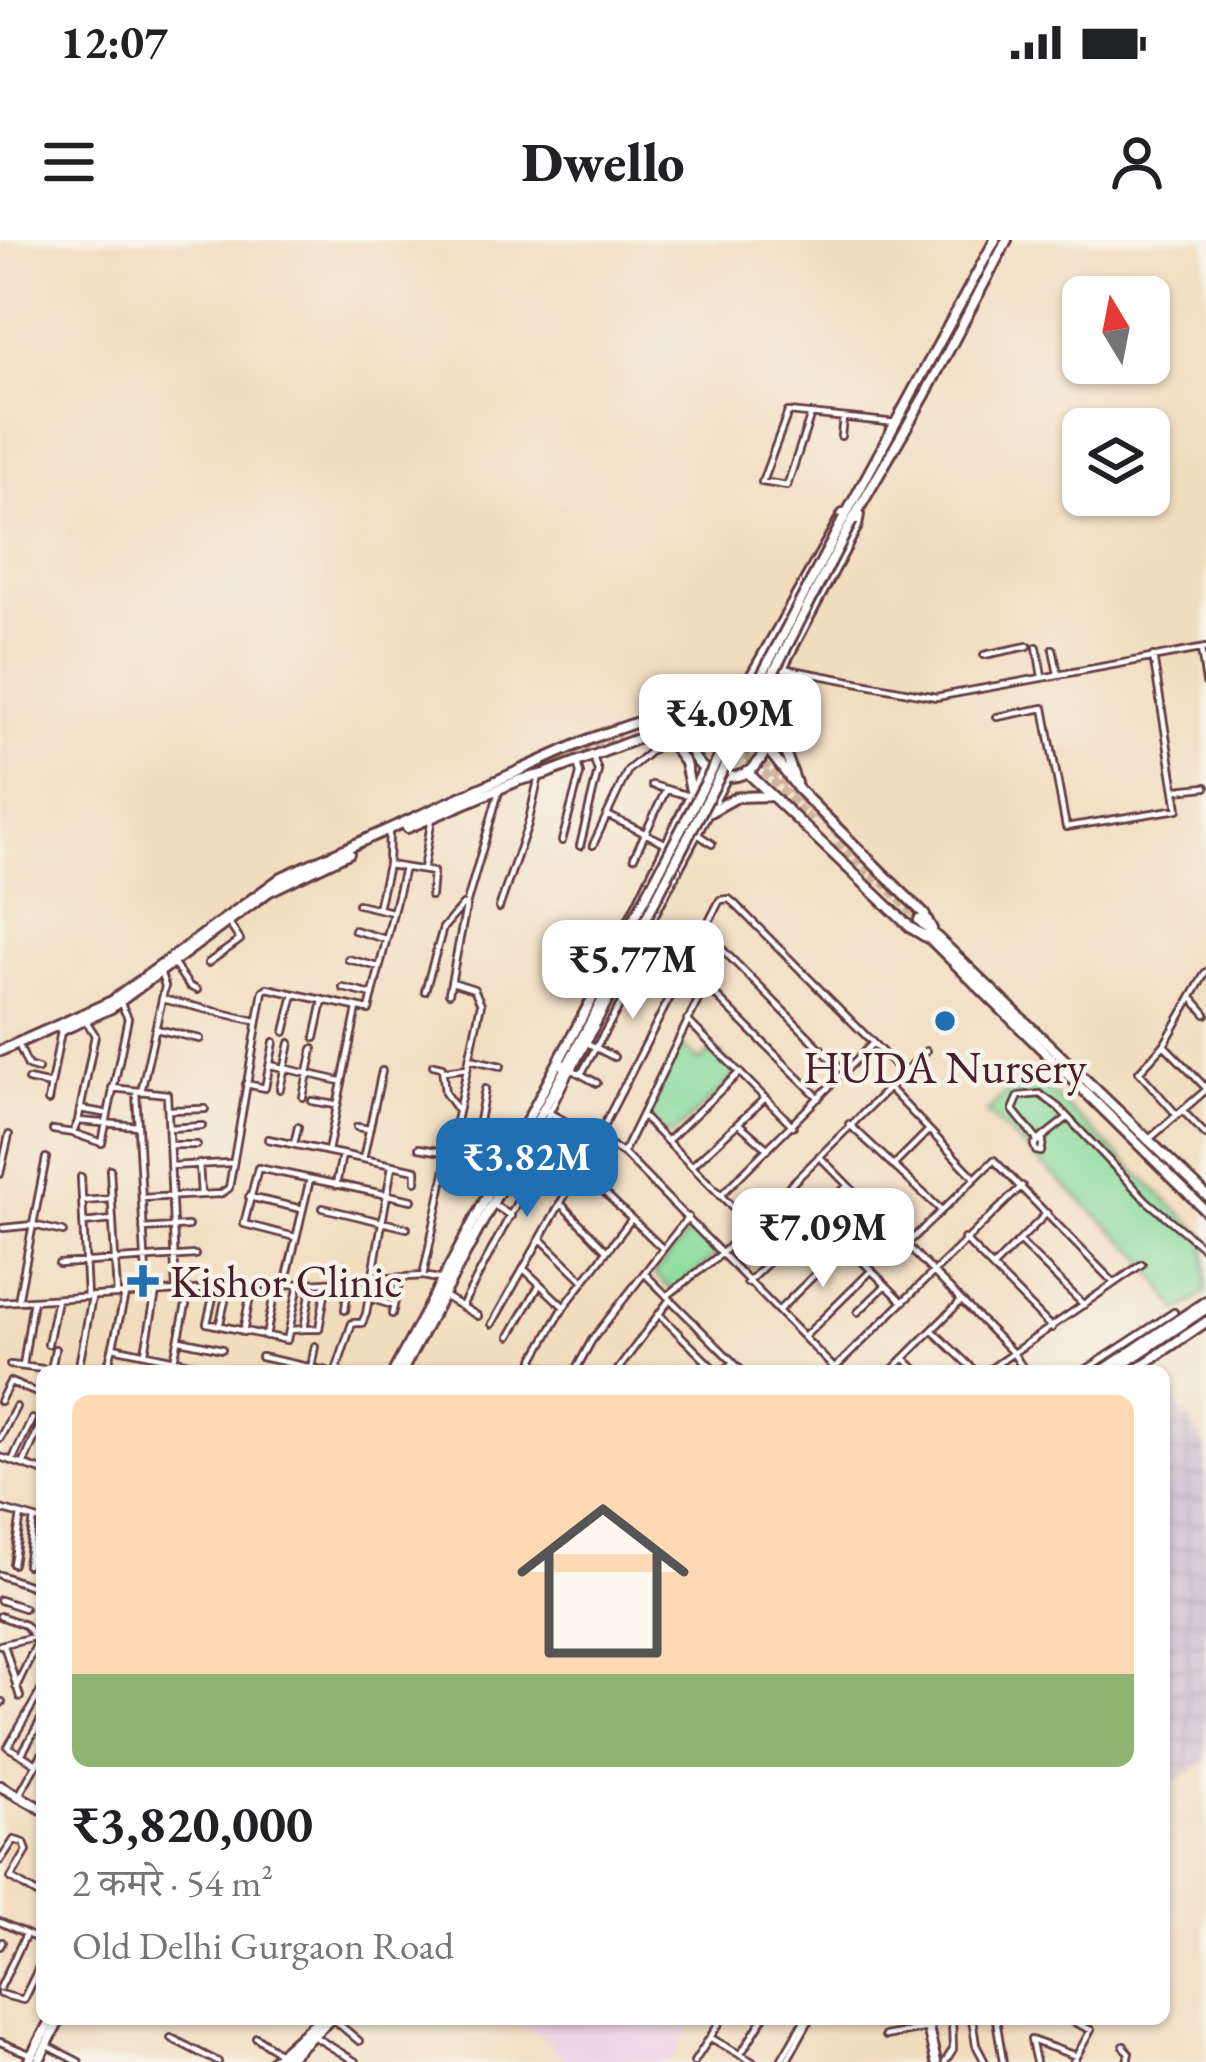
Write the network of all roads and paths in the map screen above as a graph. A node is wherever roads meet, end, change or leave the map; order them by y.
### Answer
1 (995, 240) edge
2 (1007, 240) edge
3 (811, 414) junction
4 (843, 418) junction
5 (897, 423) junction
6 (841, 436) dead end
7 (860, 507) junction
8 (848, 516) junction
9 (1028, 646) dead end
10 (1037, 647) dead end
11 (1204, 648) edge
12 (1053, 649) dead end
13 (984, 655) dead end
14 (1153, 656) junction
15 (781, 671) junction
16 (1058, 674) junction
17 (752, 676) junction
18 (1042, 677) junction
19 (1206, 683) edge
20 (737, 701) junction
21 (700, 712) junction
22 (997, 717) dead end
23 (649, 718) junction
24 (761, 718) junction
25 (664, 734) junction
26 (690, 735) junction
27 (766, 747) junction
28 (592, 754) junction
29 (577, 761) junction
30 (549, 764) tunnel mouth
31 (704, 768) junction
32 (747, 772) junction
33 (539, 776) junction
34 (519, 777) junction
35 (726, 777) junction
36 (652, 785) dead end
37 (500, 788) junction
38 (1206, 788) edge
39 (666, 790) junction
40 (799, 790) junction
41 (1174, 790) junction
42 (690, 794) junction
43 (774, 797) junction
44 (570, 810) junction
45 (587, 814) junction
46 (607, 815) junction
47 (704, 817) junction
48 (432, 818) junction
49 (390, 832) junction
50 (644, 833) junction
51 (696, 833) junction
52 (562, 841) dead end
53 (665, 843) junction
54 (712, 844) dead end
55 (580, 845) dead end
56 (593, 845) dead end
57 (634, 857) dead end
58 (388, 865) junction
59 (404, 868) junction
60 (423, 869) junction
61 (431, 896) dead end
62 (466, 902) junction
63 (358, 904) dead end
64 (378, 908) junction
65 (499, 908) dead end
66 (392, 912) junction
67 (228, 922) junction
68 (917, 922) tunnel mouth
69 (353, 930) dead end
70 (703, 930) junction
71 (933, 938) junction
72 (385, 939) junction
73 (566, 940) dead end
74 (629, 948) junction
75 (649, 952) junction
76 (348, 958) dead end
77 (613, 959) junction
78 (172, 963) junction
79 (208, 963) dead end
80 (379, 967) junction
81 (684, 969) junction
82 (160, 972) junction
83 (1206, 972) edge
84 (452, 982) junction
85 (706, 985) junction
86 (343, 988) dead end
87 (196, 991) dead end
88 (425, 991) dead end
89 (449, 993) dead end
90 (293, 994) junction
91 (373, 994) junction
92 (1192, 998) junction
93 (162, 999) junction
94 (322, 1001) junction
95 (120, 1002) junction
96 (357, 1009) junction
97 (1206, 1014) edge
98 (687, 1020) junction
99 (86, 1021) junction
100 (257, 1021) junction
101 (156, 1029) junction
102 (61, 1031) junction
103 (285, 1032) dead end
104 (315, 1038) dead end
105 (200, 1039) dead end
106 (582, 1041) junction
107 (274, 1042) dead end
108 (290, 1042) dead end
109 (872, 1045) junction
110 (1164, 1045) junction
111 (596, 1047) junction
112 (20, 1048) junction
113 (313, 1048) dead end
114 (926, 1051) dead end
115 (0, 1054) edge
116 (614, 1057) dead end
117 (470, 1058) junction
118 (270, 1065) junction
119 (433, 1065) dead end
120 (501, 1066) dead end
121 (569, 1067) junction
122 (284, 1068) junction
123 (467, 1068) junction
124 (38, 1070) dead end
125 (382, 1071) dead end
126 (443, 1071) junction
127 (740, 1072) junction
128 (844, 1072) junction
129 (902, 1072) junction
130 (308, 1073) junction
131 (28, 1080) dead end
132 (343, 1082) junction
133 (244, 1083) junction
134 (597, 1083) dead end
135 (51, 1085) junction
136 (888, 1087) junction
137 (112, 1088) junction
138 (280, 1089) dead end
139 (485, 1089) dead end
140 (1206, 1089) edge
141 (139, 1092) junction
142 (303, 1097) dead end
143 (765, 1098) junction
144 (819, 1098) junction
145 (48, 1101) dead end
146 (312, 1101) dead end
147 (338, 1105) junction
148 (80, 1109) junction
149 (205, 1109) dead end
150 (168, 1110) junction
151 (458, 1111) junction
152 (546, 1111) junction
153 (1180, 1113) junction
154 (106, 1114) junction
155 (642, 1116) junction
156 (1068, 1117) junction
157 (78, 1121) junction
158 (739, 1123) junction
159 (849, 1124) junction
160 (104, 1126) junction
161 (138, 1126) junction
162 (202, 1126) dead end
163 (793, 1126) junction
164 (298, 1127) dead end
165 (357, 1127) dead end
166 (169, 1128) junction
167 (369, 1129) junction
168 (53, 1130) dead end
169 (928, 1130) junction
170 (73, 1132) junction
171 (9, 1135) dead end
172 (1206, 1135) edge
173 (598, 1137) junction
174 (268, 1139) dead end
175 (668, 1140) junction
176 (197, 1144) dead end
177 (294, 1144) junction
178 (169, 1145) junction
179 (1143, 1145) junction
180 (419, 1148) dead end
181 (526, 1148) junction
182 (768, 1149) junction
183 (328, 1152) junction
184 (449, 1153) junction
185 (623, 1153) junction
186 (342, 1155) junction
187 (819, 1156) junction
188 (542, 1157) junction
189 (46, 1158) dead end
190 (363, 1160) junction
191 (232, 1162) junction
192 (199, 1164) junction
193 (894, 1165) junction
194 (170, 1166) junction
195 (392, 1166) junction
196 (693, 1166) junction
197 (110, 1169) dead end
198 (450, 1169) dead end
199 (580, 1169) junction
200 (564, 1171) dead end
201 (0, 1174) edge
202 (469, 1174) junction
203 (81, 1177) dead end
204 (974, 1177) junction
205 (310, 1179) junction
206 (416, 1181) dead end
207 (498, 1181) junction
208 (336, 1185) junction
209 (848, 1185) junction
210 (1022, 1186) junction
211 (523, 1192) junction
212 (201, 1195) junction
213 (1206, 1195) edge
214 (172, 1196) junction
215 (386, 1196) junction
216 (720, 1196) junction
217 (249, 1197) junction
218 (142, 1198) junction
219 (111, 1199) junction
220 (412, 1200) dead end
221 (82, 1201) junction
222 (491, 1203) junction
223 (560, 1203) junction
224 (323, 1208) dead end
225 (302, 1209) junction
226 (940, 1209) junction
227 (1206, 1211) edge
228 (1047, 1213) junction
229 (511, 1216) junction
230 (688, 1216) junction
231 (817, 1216) junction
232 (113, 1220) junction
233 (380, 1221) junction
234 (630, 1221) junction
235 (83, 1223) junction
236 (33, 1225) junction
237 (750, 1225) junction
238 (188, 1226) dead end
239 (173, 1227) junction
240 (3, 1228) dead end
241 (143, 1228) junction
242 (407, 1228) dead end
243 (63, 1232) dead end
244 (295, 1237) junction
245 (540, 1238) junction
246 (964, 1239) junction
247 (1020, 1242) junction
248 (845, 1245) junction
249 (906, 1245) junction
250 (661, 1247) junction
251 (606, 1250) junction
252 (1206, 1250) edge
253 (721, 1254) junction
254 (195, 1255) dead end
255 (175, 1256) junction
256 (462, 1257) junction
257 (145, 1258) junction
258 (115, 1260) junction
259 (85, 1262) junction
260 (59, 1264) dead end
261 (1142, 1264) dead end
262 (993, 1267) junction
263 (394, 1268) dead end
264 (482, 1269) junction
265 (523, 1269) junction
266 (872, 1270) junction
267 (643, 1271) junction
268 (932, 1272) junction
269 (423, 1276) junction
270 (396, 1278) junction
271 (371, 1279) junction
272 (349, 1280) junction
273 (442, 1280) junction
274 (584, 1281) junction
275 (327, 1282) junction
276 (299, 1283) junction
277 (312, 1283) junction
278 (747, 1283) junction
279 (1114, 1283) junction
280 (540, 1284) junction
281 (276, 1285) junction
282 (285, 1285) junction
283 (886, 1285) junction
284 (252, 1287) junction
285 (228, 1288) junction
286 (215, 1289) junction
287 (176, 1291) junction
288 (189, 1291) junction
289 (156, 1292) junction
290 (147, 1293) junction
291 (117, 1295) junction
292 (125, 1295) junction
293 (442, 1295) junction
294 (90, 1297) junction
295 (369, 1298) junction
296 (669, 1298) junction
297 (57, 1299) junction
298 (18, 1300) junction
299 (33, 1300) junction
300 (901, 1300) junction
301 (961, 1301) junction
302 (0, 1302) edge
303 (394, 1305) junction
304 (1084, 1305) junction
305 (461, 1306) junction
306 (565, 1307) junction
307 (345, 1310) dead end
308 (778, 1311) junction
309 (858, 1312) dead end
310 (1174, 1312) dead end
311 (1206, 1312) edge
312 (392, 1314) dead end
313 (659, 1314) junction
314 (478, 1316) dead end
315 (492, 1324) dead end
316 (220, 1325) junction
317 (1052, 1328) junction
318 (291, 1329) junction
319 (304, 1329) junction
320 (932, 1330) junction
321 (243, 1332) junction
322 (418, 1332) junction
323 (266, 1336) junction
324 (510, 1336) dead end
325 (804, 1337) junction
326 (178, 1340) junction
327 (48, 1344) dead end
328 (315, 1346) dead end
329 (113, 1347) junction
330 (55, 1348) dead end
331 (222, 1349) dead end
332 (1013, 1353) junction
333 (145, 1354) junction
334 (299, 1354) dead end
335 (261, 1357) dead end
336 (904, 1358) junction
337 (174, 1360) junction
338 (280, 1361) junction
339 (733, 1362) junction
340 (10, 1365) dead end
341 (55, 1365) edge
342 (79, 1365) edge
343 (108, 1365) edge
344 (199, 1365) edge
345 (279, 1365) edge
346 (297, 1365) joint
347 (312, 1365) edge
348 (338, 1365) edge
349 (401, 1365) edge
350 (536, 1365) edge
351 (579, 1365) edge
352 (621, 1365) edge
353 (714, 1365) edge
354 (729, 1365) edge
355 (736, 1365) edge
356 (829, 1365) edge
357 (839, 1365) edge
358 (897, 1365) edge
359 (911, 1365) edge
360 (969, 1365) edge
361 (996, 1365) edge
362 (1020, 1365) edge
363 (1093, 1365) edge
364 (1113, 1365) edge
365 (1122, 1365) edge
366 (1131, 1365) edge
367 (1141, 1365) edge
368 (23, 1366) junction
369 (36, 1368) edge
370 (36, 1393) edge
371 (0, 1401) edge
372 (16, 1407) dead end
373 (32, 1419) dead end
374 (36, 1433) edge
375 (0, 1438) edge
376 (0, 1458) edge
377 (12, 1461) junction
378 (23, 1465) junction
379 (36, 1469) edge
380 (0, 1509) edge
381 (21, 1515) junction
382 (36, 1519) edge
383 (36, 1528) edge
384 (14, 1564) dead end
385 (27, 1565) dead end
386 (0, 1575) edge
387 (36, 1588) edge
388 (0, 1600) edge
389 (24, 1608) dead end
390 (9, 1609) dead end
391 (3, 1617) edge
392 (36, 1639) edge
393 (36, 1642) edge
394 (2, 1645) edge
395 (36, 1646) edge
396 (16, 1687) junction
397 (20, 1697) dead end
398 (36, 1699) edge
399 (36, 1728) edge
400 (17, 1732) junction
401 (29, 1739) junction
402 (20, 1755) junction
403 (36, 1763) edge
404 (36, 1766) edge
405 (0, 1786) edge
406 (18, 1797) junction
407 (36, 1806) edge
408 (0, 1840) edge
409 (9, 1845) junction
410 (0, 1861) edge
411 (36, 1893) edge
412 (0, 1922) edge
413 (26, 1934) junction
414 (36, 1938) edge
415 (3, 1972) edge
416 (36, 1973) edge
417 (0, 1991) edge
418 (53, 2025) edge
419 (302, 2025) edge
420 (315, 2025) edge
421 (321, 2025) edge
422 (339, 2025) edge
423 (718, 2025) edge
424 (760, 2025) edge
425 (805, 2025) edge
426 (924, 2025) edge
427 (927, 2025) edge
428 (952, 2025) edge
429 (973, 2025) edge
430 (997, 2025) edge
431 (1080, 2025) edge
432 (310, 2032) junction
433 (885, 2036) dead end
434 (256, 2037) dead end
435 (171, 2038) dead end
436 (710, 2038) junction
437 (46, 2040) junction
438 (359, 2041) dead end
439 (0, 2042) edge
440 (1124, 2046) dead end
441 (284, 2055) edge
442 (740, 2055) junction
443 (1074, 2059) edge
444 (33, 2060) edge
445 (80, 2062) edge
446 (218, 2062) edge
447 (356, 2062) edge
448 (694, 2062) edge
449 (753, 2062) edge
450 (783, 2062) edge
451 (940, 2062) edge
452 (985, 2062) edge
453 (1003, 2062) edge
454 (1036, 2062) edge
455 (1127, 2062) edge

1 - 5 main road
2 - 7 main road
3 - 3 street
3 - 4 street
4 - 5 street
4 - 6 street
5 - 8 main road
7 - 8 main road
7 - 15 main road
8 - 17 main road
8 - 74 main road, bridge
9 - 13 street
10 - 18 street
11 - 14 street
11 - 19 street
12 - 16 street
14 - 16 street
14 - 41 street
15 - 18 street
15 - 24 main road
15 - 40 main road
16 - 18 street
17 - 20 main road
17 - 23 main road
20 - 21 main road
20 - 24 main road
21 - 23 main road
21 - 26 main road
22 - 41 street
23 - 34 main road
24 - 27 main road
25 - 26 main road
25 - 28 main road
25 - 42 main road
25 - 46 street
26 - 31 main road
27 - 32 main road
27 - 40 main road
28 - 29 main road
28 - 45 street
29 - 33 main road
29 - 44 street
30 - 34 main road
31 - 35 main road
31 - 42 main road
32 - 35 main road
32 - 43 main road
33 - 34 main road
33 - 65 street
34 - 37 main road
34 - 49 main road
35 - 47 main road
36 - 39 street
37 - 48 main road
37 - 62 street
38 - 41 street
39 - 42 street
39 - 50 street
40 - 71 main road
42 - 53 main road
43 - 47 main road
43 - 71 main road
44 - 45 street
44 - 52 street
45 - 55 street
46 - 50 street
46 - 56 street
47 - 51 main road
48 - 49 main road
48 - 60 street
49 - 58 street
49 - 67 main road
49 - 115 main road
50 - 53 street
50 - 57 street
51 - 54 street
51 - 74 main road
53 - 77 main road
58 - 59 street
58 - 64 street
59 - 60 street
59 - 66 street
60 - 61 street
62 - 84 street
62 - 88 street
63 - 64 street
64 - 66 street
66 - 72 street
67 - 78 main road
67 - 79 street
68 - 71 main road
69 - 72 street
70 - 81 street
70 - 109 street
70 - 128 street
71 - 179 main road
72 - 80 street
73 - 77 street
74 - 75 street
74 - 77 main road
74 - 106 main road
75 - 81 street
75 - 111 street
76 - 80 street
77 - 121 main road
78 - 82 main road
78 - 87 street
80 - 91 street
81 - 85 street
81 - 173 street
82 - 93 street
82 - 95 main road
83 - 92 street
84 - 89 street
84 - 117 street
85 - 98 street
85 - 144 street
86 - 91 street
90 - 94 street
90 - 100 street
90 - 103 street
91 - 96 street
92 - 97 street
92 - 110 street
93 - 100 street
93 - 101 street
94 - 96 street
94 - 104 street
95 - 99 main road
95 - 137 street
96 - 132 street
98 - 127 street
98 - 155 street
99 - 102 main road
99 - 148 street
100 - 133 street
101 - 105 street
101 - 141 street
102 - 112 main road
102 - 135 street
106 - 111 street
106 - 121 main road
107 - 118 street
108 - 122 street
109 - 128 street
109 - 129 street
110 - 140 street
110 - 153 street
111 - 116 street
111 - 121 street
112 - 115 main road
112 - 124 street
113 - 130 street
114 - 129 street
117 - 120 street
117 - 123 street
118 - 122 street
118 - 133 street
119 - 126 street
121 - 134 street
121 - 152 main road
121 - 207 main road
122 - 130 street
122 - 138 street
123 - 126 street
123 - 151 street
125 - 167 street
126 - 151 street
127 - 143 street
127 - 175 street
128 - 144 street
129 - 136 street
130 - 132 street
130 - 142 street
131 - 135 street
132 - 147 street
133 - 191 street
135 - 145 street
136 - 159 street
136 - 169 street
137 - 141 street
137 - 154 street
139 - 202 street
140 - 153 street
141 - 150 street
141 - 161 street
143 - 158 street
143 - 163 street
144 - 163 street
146 - 147 street
147 - 183 street
148 - 154 street
148 - 157 street
149 - 150 street
150 - 166 street
151 - 184 street
152 - 173 street
152 - 181 main road
153 - 172 street
153 - 179 street
154 - 160 street
155 - 175 street
155 - 185 street
156 - 156 street
156 - 252 street
157 - 160 street
157 - 170 street
158 - 182 street
158 - 196 street
159 - 187 street
159 - 193 street
160 - 161 street
160 - 170 street
161 - 218 street
162 - 166 street
163 - 182 street
164 - 177 street
165 - 167 street
166 - 178 street
167 - 190 street
168 - 170 street
169 - 193 street
169 - 204 street
171 - 201 street
173 - 185 street
173 - 199 street
174 - 177 street
175 - 196 street
176 - 178 street
177 - 183 street
178 - 194 street
179 - 213 main road
179 - 227 main road
180 - 184 street
181 - 188 street
181 - 207 main road
182 - 216 street
183 - 186 street
184 - 269 street
185 - 230 street
186 - 190 street
186 - 208 street
187 - 209 street
187 - 237 street
188 - 200 street
188 - 211 street
189 - 236 street
190 - 195 street
191 - 192 street
191 - 212 street
192 - 194 street
192 - 212 street
193 - 226 street
194 - 214 street
195 - 206 street
195 - 215 street
196 - 216 street
197 - 219 street
198 - 202 street
199 - 223 street
199 - 234 street
202 - 207 street
203 - 221 street
204 - 210 street
204 - 226 street
205 - 208 street
205 - 217 street
205 - 225 street
207 - 211 street
207 - 222 main road
207 - 273 main road
208 - 215 street
209 - 231 street
209 - 249 street
210 - 228 street
210 - 246 street
211 - 229 street
212 - 214 street
214 - 218 street
214 - 239 street
215 - 220 street
215 - 233 street
216 - 237 street
217 - 225 street
217 - 244 street
218 - 241 street
219 - 221 street
219 - 232 street
221 - 235 street
222 - 229 street
222 - 256 main road
223 - 245 street
223 - 251 street
224 - 233 street
225 - 244 street
226 - 249 street
228 - 247 street
228 - 279 street
229 - 264 street
230 - 250 street
230 - 253 street
231 - 248 street
231 - 278 street
232 - 235 street
232 - 258 street
233 - 242 street
233 - 271 street
234 - 250 street
234 - 251 street
235 - 259 street
236 - 240 street
236 - 243 street
236 - 298 street
237 - 253 street
238 - 239 street
239 - 241 street
239 - 255 street
241 - 257 street
244 - 282 street
245 - 265 street
245 - 274 street
246 - 262 street
246 - 268 street
247 - 262 street
247 - 304 street
248 - 266 street
248 - 308 street
249 - 268 street
250 - 267 street
251 - 274 street
253 - 278 street
253 - 296 street
254 - 255 street
255 - 257 street
255 - 287 street
256 - 264 street
256 - 293 main road
257 - 258 street
257 - 290 street
258 - 259 street
258 - 291 street
259 - 260 street
259 - 294 street
261 - 279 street
262 - 317 street
263 - 270 street
264 - 305 street
265 - 280 street
265 - 315 street
266 - 283 street
266 - 325 street
267 - 296 street
267 - 351 street
268 - 300 street
268 - 301 street
269 - 270 street
269 - 273 street
270 - 271 street
270 - 303 street
271 - 272 street
271 - 295 street
272 - 275 street
272 - 307 street
273 - 322 main road
274 - 306 street
275 - 277 street
275 - 319 street
276 - 277 street
276 - 282 street
276 - 318 street
277 - 319 street
278 - 308 street
279 - 304 street
280 - 306 street
280 - 324 street
281 - 282 street
281 - 284 street
281 - 323 street
283 - 300 street
283 - 309 street
284 - 285 street
284 - 321 street
285 - 286 street
285 - 316 street
286 - 288 street
286 - 316 street
287 - 288 street
287 - 289 street
288 - 326 street
289 - 290 street
289 - 333 street
290 - 292 street
291 - 292 street
291 - 294 street
292 - 329 street
293 - 305 street
293 - 322 main road
294 - 297 street
294 - 342 street
295 - 303 street
295 - 348 street
296 - 313 street
296 - 339 street
297 - 299 street
297 - 327 street
298 - 299 street
298 - 302 street
299 - 368 street
300 - 357 street
301 - 320 street
301 - 332 street
303 - 312 street
304 - 317 street
305 - 314 street
306 - 350 street
308 - 325 street
310 - 363 street
311 - 364 main road
311 - 365 main road
311 - 366 main road
311 - 367 main road
313 - 352 street
313 - 353 street
316 - 321 street
317 - 332 street
318 - 319 street
318 - 323 street
320 - 336 street
320 - 360 street
321 - 323 street
322 - 349 main road
325 - 356 street
326 - 331 street
326 - 337 street
328 - 347 street
329 - 333 street
329 - 343 street
330 - 341 street
332 - 361 street
332 - 362 street
333 - 337 street
334 - 346 street
335 - 338 street
336 - 358 street
336 - 359 street
337 - 344 street
338 - 345 street
338 - 346 street
339 - 354 street
339 - 355 street
340 - 368 street
368 - 369 street
370 - 371 street
372 - 375 street
373 - 377 street
374 - 378 street
376 - 377 street
377 - 378 street
378 - 379 street
380 - 381 street
381 - 382 street
381 - 384 street
383 - 385 street
386 - 387 street
388 - 389 street
390 - 391 street
391 - 392 street
393 - 394 street
394 - 396 street
395 - 396 street
396 - 397 street
398 - 400 street
399 - 401 street
400 - 401 street
400 - 402 street
401 - 402 street
402 - 403 street
404 - 406 street
405 - 406 main road
406 - 407 main road
408 - 409 street
409 - 410 street
409 - 411 street
412 - 413 street
413 - 414 street
413 - 415 street
415 - 417 street
416 - 417 street
418 - 437 main road
419 - 432 street
420 - 432 main road
421 - 432 main road
422 - 438 street
423 - 436 street
424 - 442 street
425 - 450 street
426 - 433 street
427 - 451 main road
428 - 451 street
429 - 452 street
430 - 453 street
431 - 443 street
432 - 441 main road
432 - 447 street
434 - 441 street
435 - 446 street
436 - 442 street
436 - 448 street
437 - 444 main road
437 - 445 street
439 - 444 street
440 - 455 street
442 - 449 street
443 - 454 street

